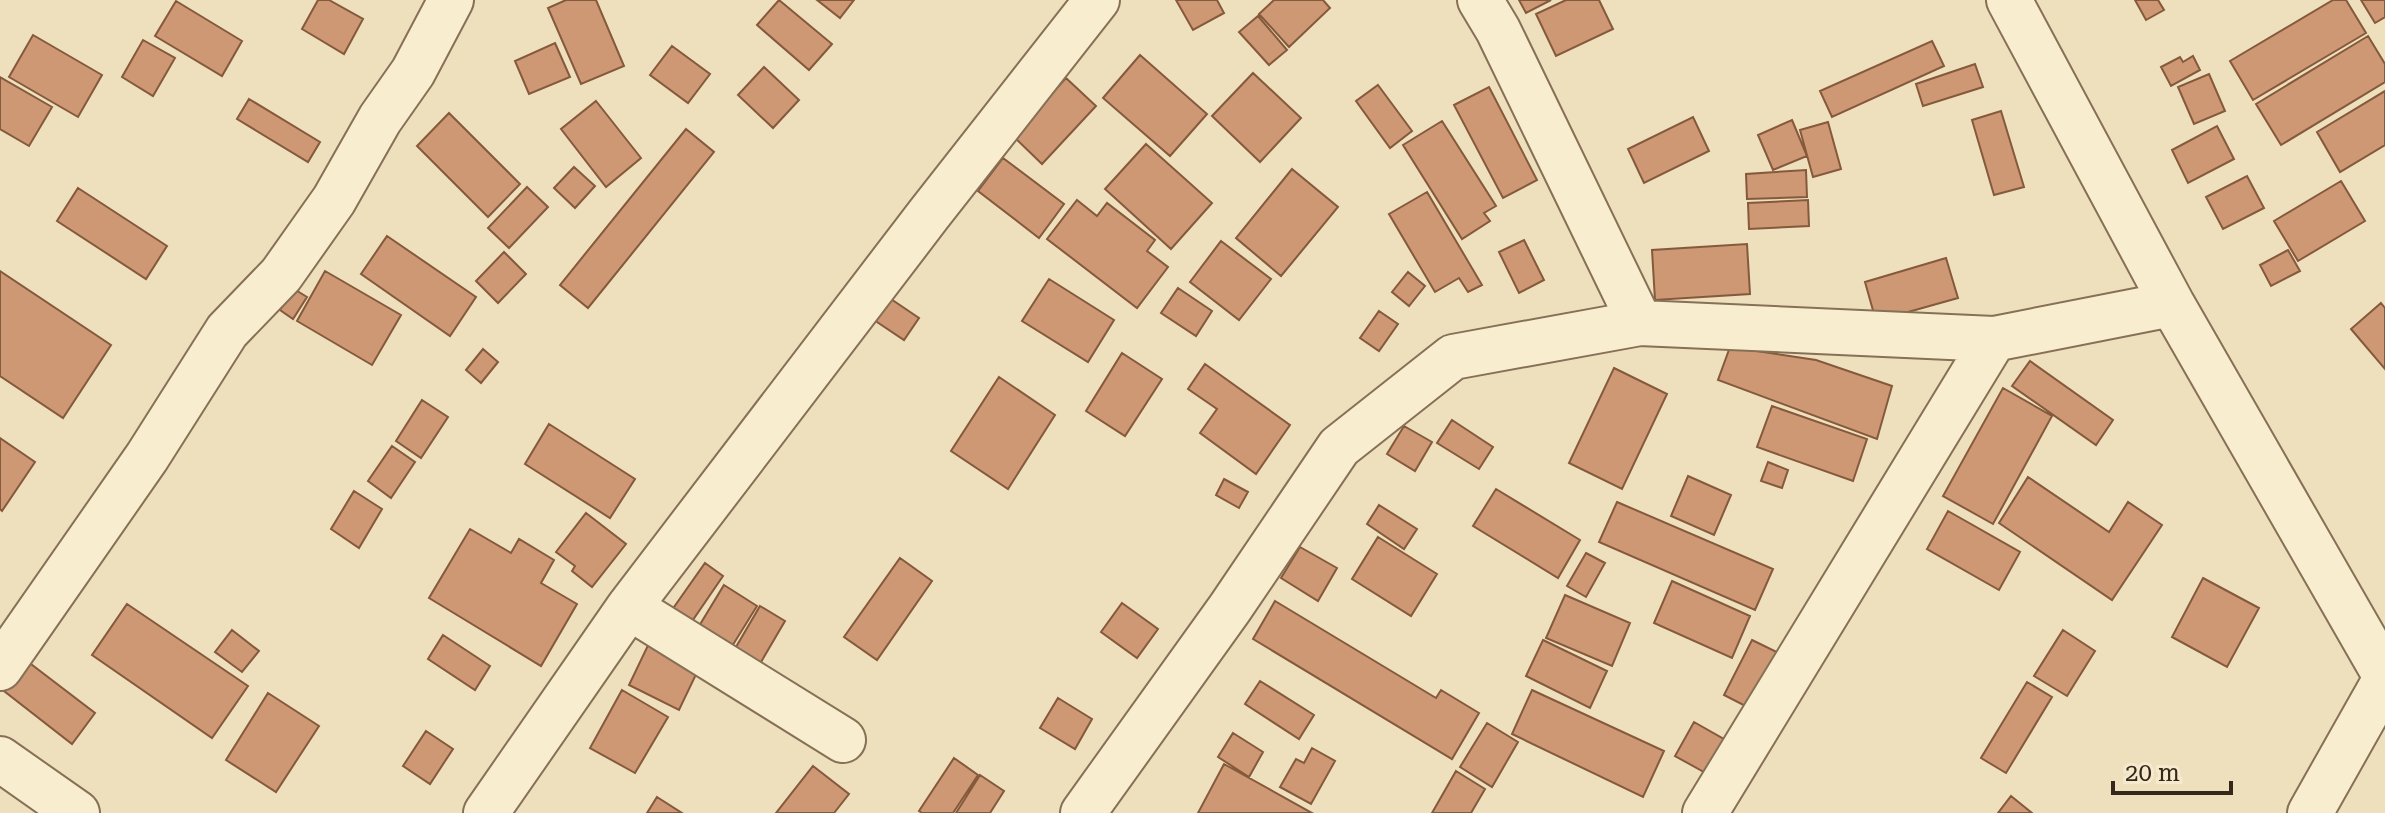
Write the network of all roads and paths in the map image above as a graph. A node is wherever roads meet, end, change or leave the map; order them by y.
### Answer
1 (451, 0) edge
2 (1097, 0) edge
3 (1480, 0) edge
4 (2009, 0) edge
5 (2172, 304) junction
6 (1640, 323) junction
7 (1994, 339) junction
8 (629, 607) junction
9 (0, 668) edge
10 (2385, 678) edge
11 (843, 740) dead end
12 (0, 759) edge
13 (77, 813) edge
14 (486, 813) edge
15 (1083, 813) edge
16 (1705, 813) edge
17 (2310, 813) edge

1 - 9 street
2 - 8 street
3 - 6 street
4 - 5 street
5 - 7 street
5 - 10 street
6 - 7 street
6 - 15 street
7 - 16 street
8 - 11 street
8 - 14 street
10 - 17 street
12 - 13 street

